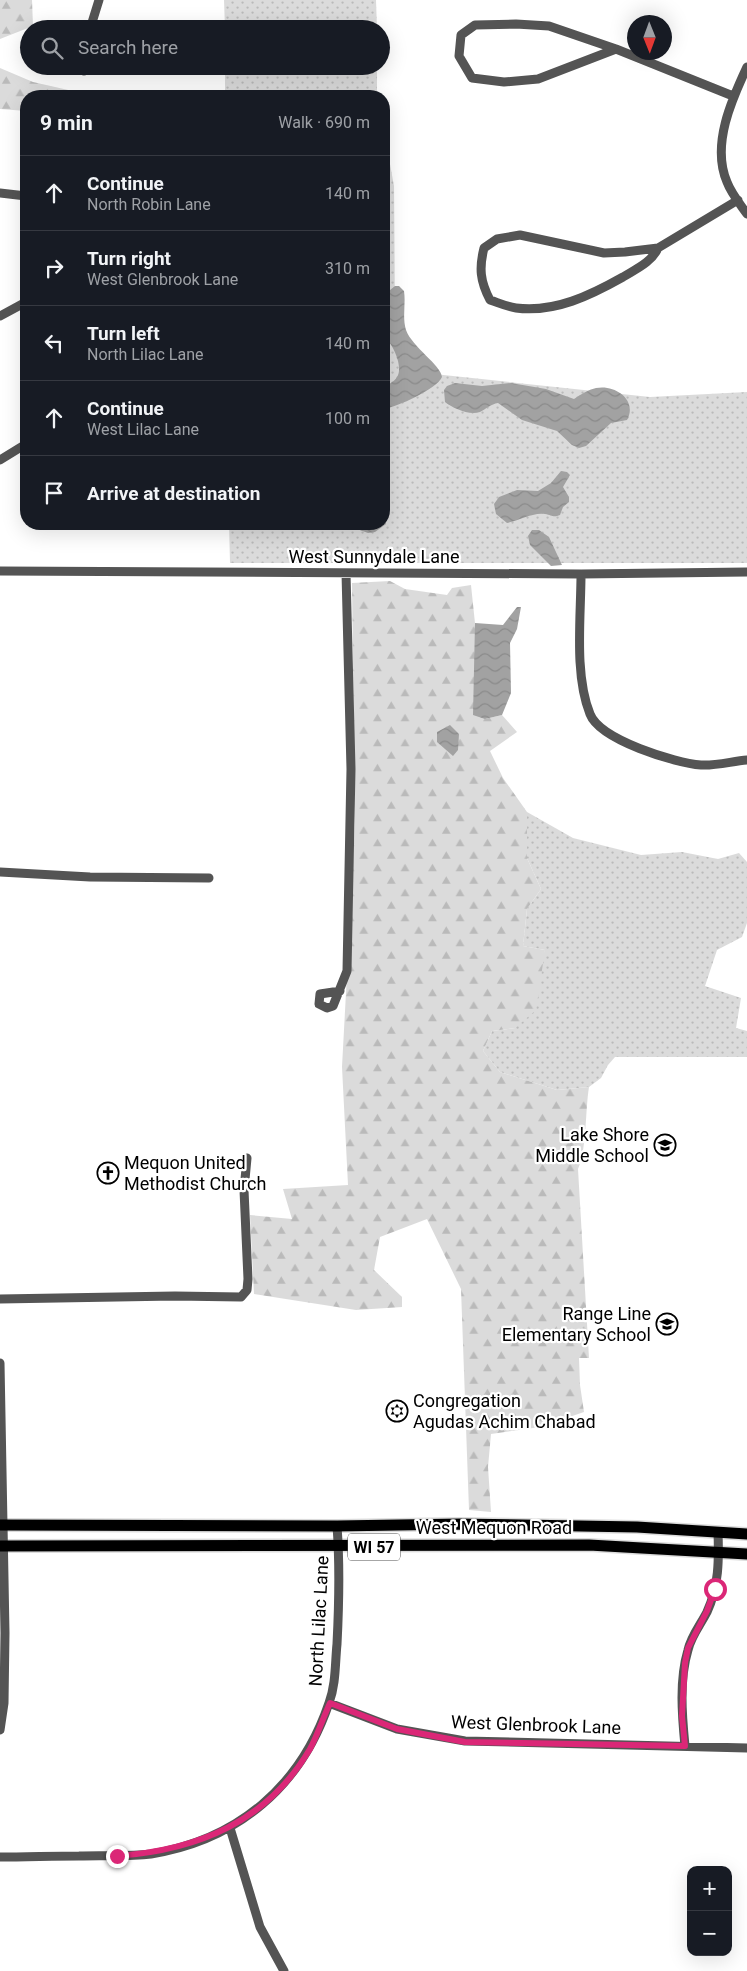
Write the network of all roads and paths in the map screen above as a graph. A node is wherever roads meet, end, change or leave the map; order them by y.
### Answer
1 (99, 0) edge
2 (93, 20) edge
3 (616, 49) junction
4 (747, 67) edge
5 (733, 96) junction
6 (0, 192) edge
7 (20, 195) edge
8 (738, 200) junction
9 (747, 214) edge
10 (658, 248) junction
11 (20, 305) edge
12 (0, 316) edge
13 (20, 448) edge
14 (0, 460) edge
15 (0, 572) edge
16 (747, 572) edge
17 (346, 573) junction
18 (581, 574) junction
19 (747, 760) edge
20 (0, 872) edge
21 (209, 878) dead end
22 (340, 991) dead end
23 (247, 1158) dead end
24 (0, 1299) edge
25 (0, 1363) edge
26 (1, 1525) edge
27 (337, 1526) junction
28 (718, 1532) junction
29 (747, 1534) edge
30 (2, 1546) edge
31 (339, 1547) junction
32 (719, 1552) junction
33 (747, 1554) edge
34 (330, 1703) junction
35 (0, 1730) edge
36 (685, 1746) junction
37 (747, 1748) edge
38 (230, 1828) junction
39 (0, 1858) edge
40 (284, 1971) edge

1 - 2 street
3 - 3 street
3 - 5 street
4 - 5 street
5 - 8 street
6 - 7 street
8 - 9 street
8 - 10 street
10 - 10 street
11 - 12 street
13 - 14 street
15 - 17 street, West Sunnydale Lane
16 - 18 street, West Sunnydale Lane
17 - 18 street, West Sunnydale Lane
17 - 22 street
18 - 19 street
20 - 21 street
23 - 24 street
25 - 26 street
26 - 27 main road, West Mequon Road / WI 57
26 - 30 street
27 - 28 main road, West Mequon Road / WI 57
27 - 31 street, North Lilac Lane
28 - 29 main road, West Mequon Road / WI 57
28 - 32 street
30 - 31 main road, West Mequon Road / WI 57
30 - 35 street
31 - 32 main road, West Mequon Road / WI 57
31 - 34 street, North Lilac Lane
32 - 33 main road, West Mequon Road / WI 57
32 - 36 street
34 - 36 street, West Glenbrook Lane
34 - 38 street, North Lilac Lane
36 - 37 street, West Glenbrook Lane
38 - 39 street, North Lilac Lane
38 - 40 street

